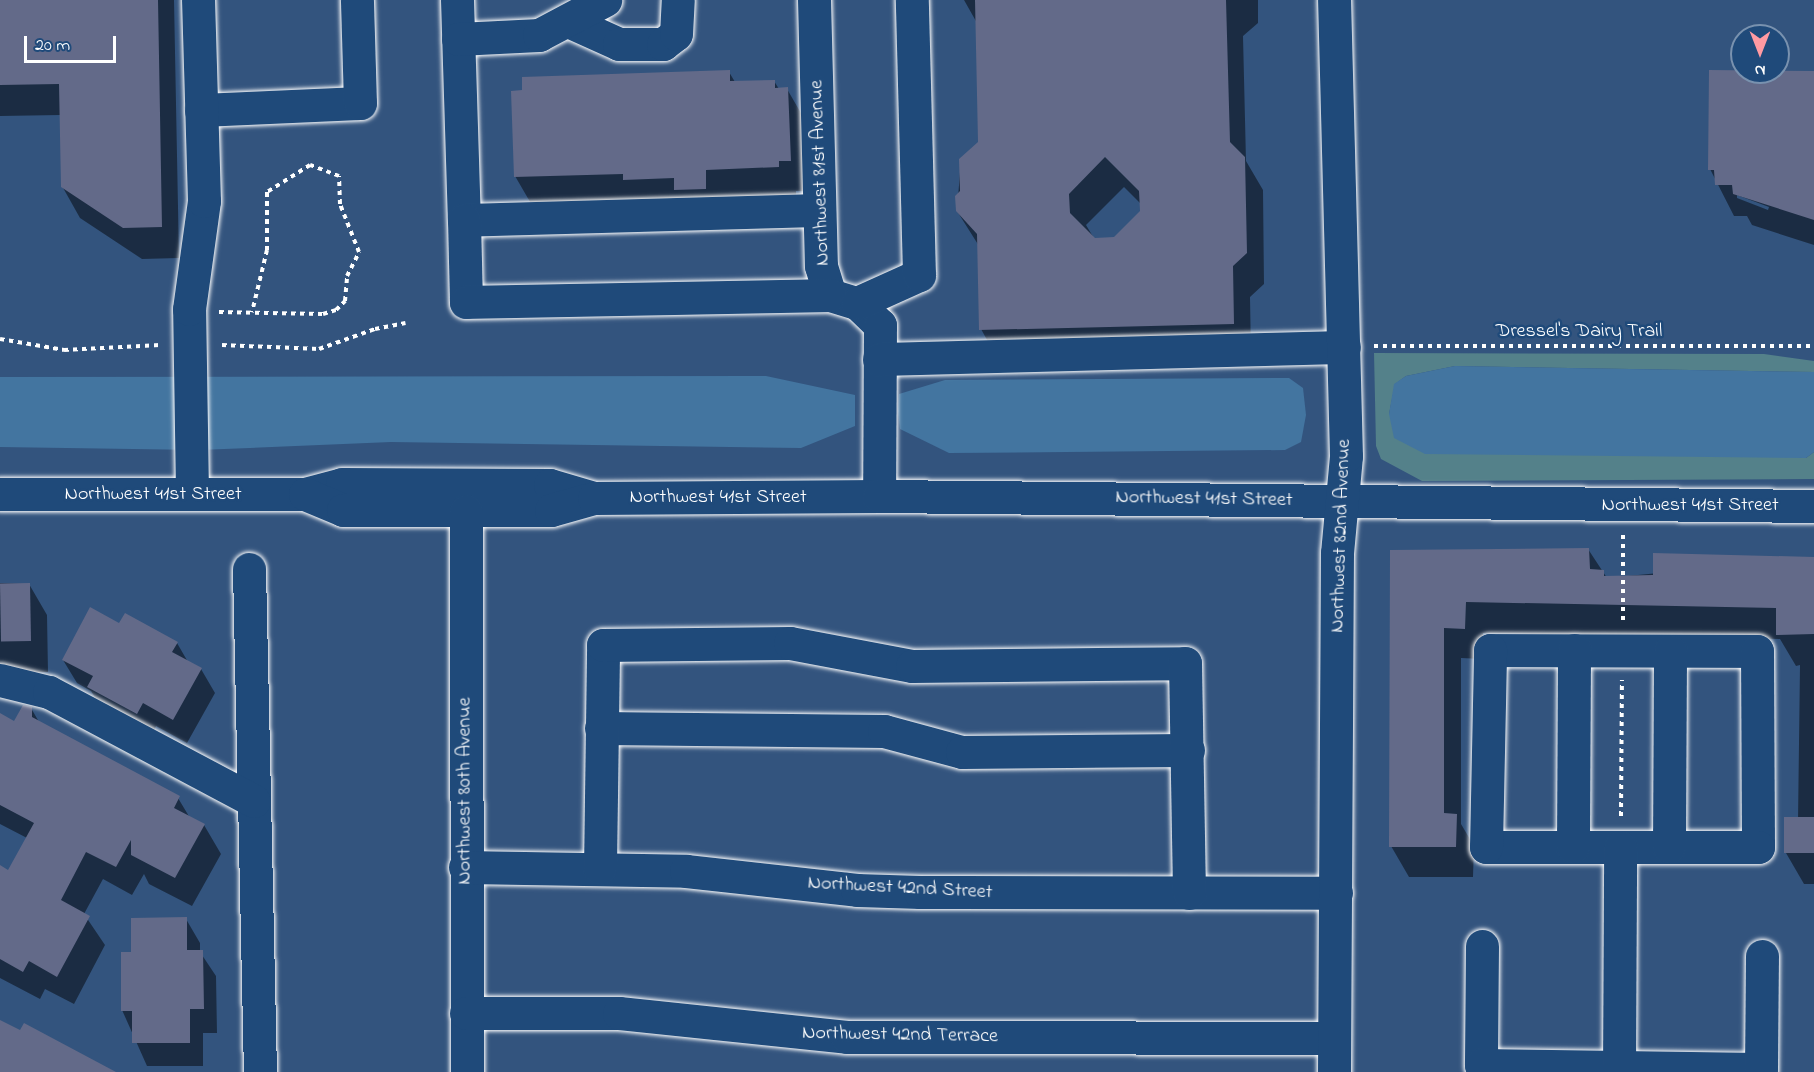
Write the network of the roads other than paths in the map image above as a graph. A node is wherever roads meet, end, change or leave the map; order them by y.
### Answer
1 (198, 0) edge
2 (357, 0) edge
3 (457, 0) edge
4 (605, 0) edge
5 (678, 0) edge
6 (814, 0) edge
7 (912, 0) edge
8 (1334, 0) edge
9 (557, 17) edge
10 (458, 39) junction
11 (201, 110) junction
12 (819, 210) junction
13 (464, 220) junction
14 (843, 299) junction
15 (1344, 347) junction
16 (879, 372) junction
17 (192, 483) junction
18 (0, 494) edge
19 (305, 494) junction
20 (879, 496) junction
21 (594, 498) junction
22 (1341, 503) junction
23 (1814, 506) edge
24 (466, 511) junction
25 (249, 569) dead end
26 (1574, 650) junction
27 (1670, 651) junction
28 (0, 680) edge
29 (601, 728) junction
30 (1188, 750) junction
31 (254, 801) junction
32 (1621, 836) junction
33 (1573, 847) junction
34 (1669, 847) junction
35 (465, 867) junction
36 (600, 868) junction
37 (1189, 892) junction
38 (1336, 892) junction
39 (1482, 946) dead end
40 (1762, 956) dead end
41 (466, 1013) junction
42 (1334, 1038) junction
43 (1619, 1069) edge
44 (260, 1072) edge
45 (467, 1072) edge
46 (1334, 1072) edge

1 - 11 street
2 - 11 street
3 - 10 street
4 - 9 street
5 - 9 street
6 - 12 street, Northwest 81st Avenue
7 - 14 street
8 - 15 street, Northwest 82nd Avenue
9 - 10 street
10 - 13 street
11 - 17 street
12 - 13 street
12 - 14 street, Northwest 81st Avenue
13 - 14 street
14 - 16 street, Northwest 81st Avenue
15 - 16 street
15 - 22 street, Northwest 82nd Avenue
16 - 20 street, Northwest 81st Avenue
17 - 18 street, Northwest 41st Street
17 - 19 street, Northwest 41st Street
19 - 21 street, Northwest 41st Street
19 - 24 street, Northwest 41st Street
20 - 21 street, Northwest 41st Street
20 - 22 street, Northwest 41st Street
21 - 24 street, Northwest 41st Street
22 - 23 street, Northwest 41st Street
22 - 38 street, Northwest 82nd Avenue
24 - 35 street, Northwest 80th Avenue
25 - 31 street
26 - 27 street
26 - 33 street
26 - 33 street
27 - 34 street
27 - 34 street
28 - 31 street
29 - 30 street
29 - 30 street
29 - 36 street
30 - 37 street
31 - 44 street
32 - 33 street
32 - 34 street
32 - 43 street
35 - 36 street, Northwest 42nd Street
35 - 41 street, Northwest 80th Avenue
36 - 37 street, Northwest 42nd Street
37 - 38 street, Northwest 42nd Street
38 - 42 street, Northwest 82nd Avenue
39 - 43 street
40 - 43 street
41 - 42 street, Northwest 42nd Terrace
41 - 45 street, Northwest 80th Avenue
42 - 46 street, Northwest 82nd Avenue

